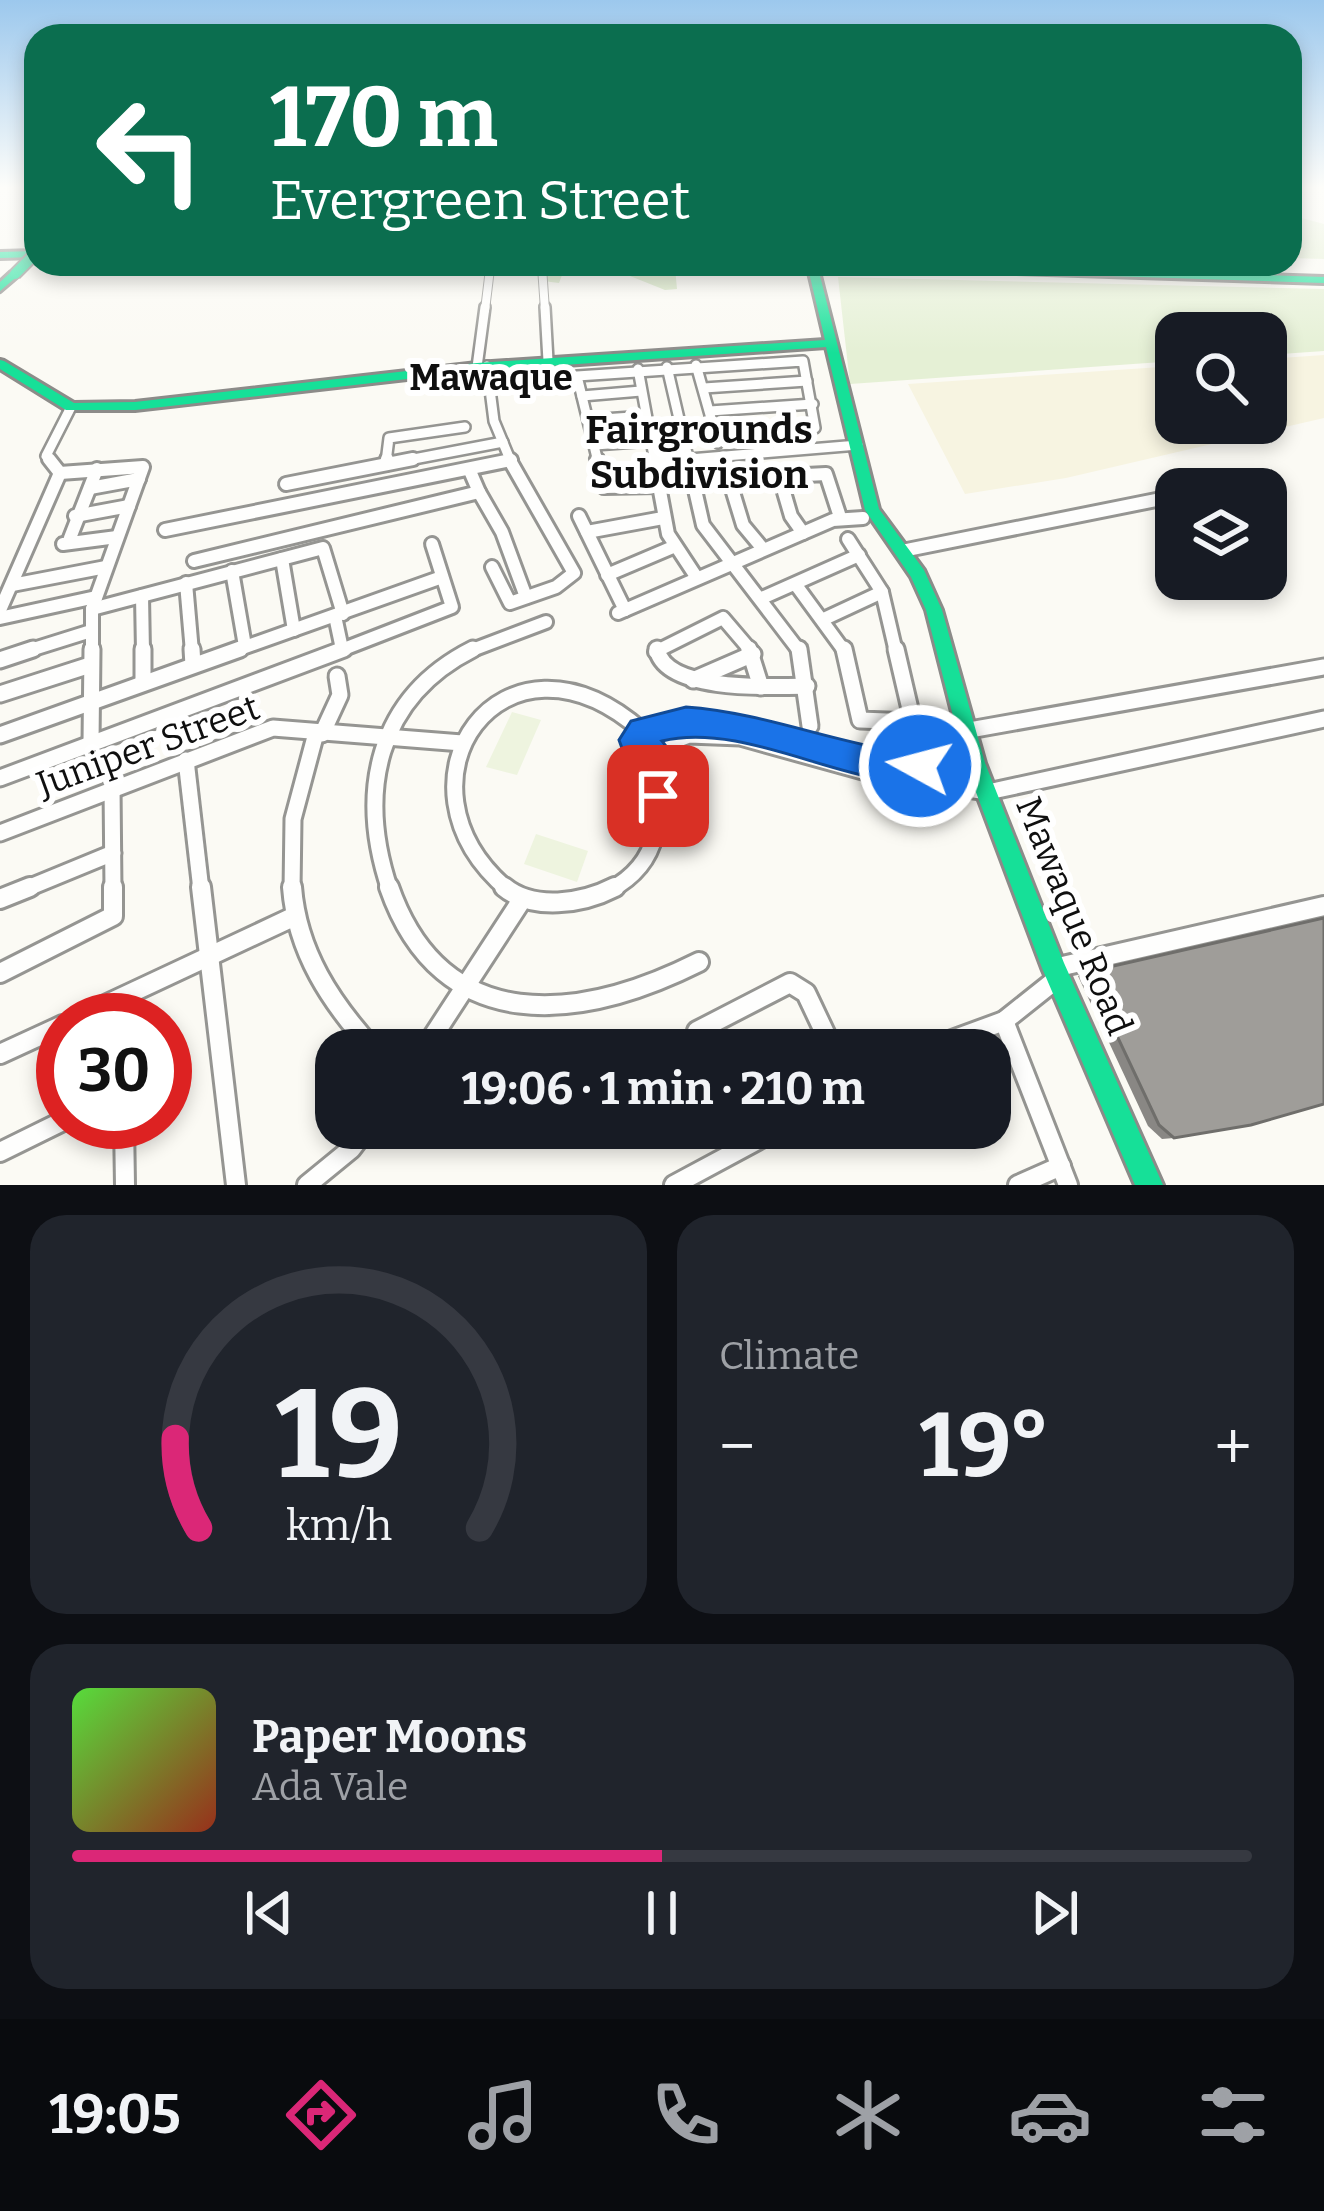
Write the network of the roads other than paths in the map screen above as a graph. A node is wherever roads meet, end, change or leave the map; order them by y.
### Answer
1 (8, 269) edge
2 (489, 276) edge
3 (543, 276) edge
4 (815, 276) edge
5 (1202, 276) edge
6 (1324, 280) edge
7 (0, 288) edge
8 (830, 344) junction
9 (548, 361) junction
10 (0, 364) edge
11 (697, 365) junction
12 (482, 366) junction
13 (667, 367) junction
14 (638, 369) junction
15 (807, 381) junction
16 (704, 388) junction
17 (641, 392) junction
18 (582, 396) junction
19 (813, 404) junction
20 (71, 407) junction
21 (710, 411) junction
22 (646, 416) junction
23 (589, 420) junction
24 (465, 427) dead end
25 (716, 437) junction
26 (650, 441) junction
27 (503, 442) junction
28 (595, 445) junction
29 (849, 446) junction
30 (720, 450) dead end
31 (511, 460) junction
32 (687, 460) junction
33 (654, 462) junction
34 (386, 464) junction
35 (358, 468) junction
36 (97, 470) junction
37 (470, 471) junction
38 (60, 473) junction
39 (779, 475) junction
40 (139, 479) junction
41 (286, 484) dead end
42 (659, 486) junction
43 (90, 488) junction
44 (479, 492) junction
45 (364, 493) junction
46 (1155, 500) edge
47 (129, 506) junction
48 (75, 516) junction
49 (579, 516) dead end
50 (663, 518) junction
51 (840, 518) junction
52 (862, 518) dead end
53 (165, 530) dead end
54 (586, 532) junction
55 (803, 533) junction
56 (117, 536) junction
57 (848, 539) dead end
58 (432, 544) dead end
59 (674, 548) junction
60 (763, 549) junction
61 (902, 551) junction
62 (859, 555) junction
63 (281, 559) junction
64 (194, 561) dead end
65 (731, 564) junction
66 (106, 567) junction
67 (491, 568) dead end
68 (232, 571) junction
69 (607, 574) junction
70 (442, 577) junction
71 (698, 578) junction
72 (186, 584) junction
73 (11, 585) junction
74 (796, 585) junction
75 (882, 592) junction
76 (142, 596) junction
77 (526, 597) junction
78 (762, 598) junction
79 (94, 603) junction
80 (0, 614) edge
81 (339, 615) junction
82 (824, 619) junction
83 (546, 622) dead end
84 (294, 630) junction
85 (91, 631) junction
86 (244, 646) junction
87 (342, 650) junction
88 (753, 654) junction
89 (0, 660) edge
90 (193, 665) junction
91 (87, 666) junction
92 (1324, 668) edge
93 (337, 676) dead end
94 (692, 681) junction
95 (143, 683) junction
96 (806, 686) junction
97 (761, 687) junction
98 (0, 694) edge
99 (88, 704) junction
100 (1324, 719) edge
101 (809, 726) dead end
102 (964, 730) junction
103 (319, 733) junction
104 (0, 734) edge
105 (384, 738) junction
106 (91, 743) junction
107 (462, 743) junction
108 (653, 744) junction
109 (186, 760) junction
110 (975, 763) junction
111 (0, 778) edge
112 (112, 786) junction
113 (988, 792) junction
114 (0, 832) edge
115 (113, 853) junction
116 (0, 899) edge
117 (521, 901) junction
118 (1324, 906) edge
119 (291, 918) junction
120 (207, 958) junction
121 (699, 962) dead end
122 (0, 973) edge
123 (1056, 973) junction
124 (467, 988) junction
125 (132, 993) edge
126 (1004, 1021) junction
127 (355, 1029) edge
128 (439, 1029) edge
129 (701, 1029) edge
130 (823, 1029) edge
131 (982, 1029) edge
132 (36, 1037) edge
133 (0, 1054) edge
134 (36, 1134) edge
135 (124, 1149) edge
136 (351, 1149) edge
137 (741, 1149) edge
138 (0, 1152) edge
139 (1064, 1176) edge
140 (125, 1185) edge
141 (236, 1185) edge
142 (307, 1185) edge
143 (674, 1185) edge
144 (1018, 1185) edge
145 (1149, 1185) edge

1 - 7 main road
2 - 12 street
3 - 9 street
4 - 8 main road, Mawaque Road
5 - 6 main road
8 - 9 main road
8 - 29 main road, Mawaque Road
9 - 12 main road
10 - 20 main road
11 - 13 street
11 - 15 street
11 - 16 street
12 - 20 main road
12 - 27 street
13 - 14 street
13 - 32 street
14 - 17 street
14 - 18 street
15 - 16 street
15 - 19 street
16 - 21 street
17 - 18 street
17 - 22 street
18 - 23 street
19 - 21 street
19 - 25 street
20 - 38 street
21 - 25 street
22 - 23 street
22 - 26 street
23 - 28 street
24 - 34 street
25 - 30 street
26 - 28 street
26 - 33 street
27 - 31 street
27 - 34 street
28 - 42 street
29 - 32 street
29 - 61 main road, Mawaque Road
31 - 37 street
31 - 77 street
32 - 33 street
32 - 65 street
33 - 42 street
34 - 35 street
35 - 41 street
35 - 45 street
36 - 38 street
36 - 40 street
36 - 43 street
37 - 44 street
37 - 45 street
38 - 73 street
39 - 51 street
39 - 55 street
39 - 60 street
40 - 43 street
40 - 47 street
42 - 50 street
43 - 48 street
44 - 64 street
44 - 77 street
45 - 53 street
46 - 61 street
47 - 48 street
47 - 56 street
48 - 56 street
49 - 54 street
50 - 54 street
50 - 59 street
51 - 52 street
51 - 55 street
54 - 69 street
55 - 60 street
56 - 66 street
57 - 62 street
58 - 70 street
59 - 69 street
59 - 71 street
60 - 65 street
61 - 102 main road, Mawaque Road
62 - 74 street
62 - 75 street
63 - 68 street
63 - 81 street
63 - 84 street
65 - 71 street
65 - 78 street
66 - 73 street
66 - 79 street
67 - 77 street
68 - 72 street
68 - 86 street
69 - 71 street
70 - 81 street
70 - 87 street
72 - 76 street
72 - 90 street
73 - 80 street
74 - 78 street
74 - 82 street
75 - 82 street
75 - 82 street
76 - 79 street
76 - 95 street
78 - 96 street
79 - 80 street
79 - 85 street
81 - 84 street
81 - 87 street
83 - 105 street
84 - 86 street
85 - 89 street
85 - 91 street
86 - 90 street
87 - 106 street
88 - 94 street
88 - 94 street
88 - 97 street
90 - 95 street
91 - 98 street
91 - 99 street
92 - 102 street
93 - 103 street
94 - 97 street
95 - 99 street
96 - 97 street
96 - 101 street
99 - 104 street
99 - 106 street
100 - 113 street
102 - 110 main road, Mawaque Road
103 - 105 street, Juniper Street
103 - 109 street, Juniper Street
103 - 119 street
105 - 107 street, Juniper Street
105 - 124 street
106 - 111 street
107 - 108 street
107 - 117 street
108 - 110 street
108 - 113 street
108 - 117 street
109 - 112 street, Juniper Street
109 - 120 street
110 - 113 main road, Mawaque Road
112 - 114 street, Juniper Street
112 - 115 street
113 - 123 main road, Mawaque Road
115 - 116 street
115 - 122 street
117 - 124 street
118 - 123 street
119 - 120 street
119 - 127 street
120 - 125 street
120 - 141 street
121 - 124 street
123 - 126 street
123 - 145 main road, Mawaque Road
124 - 128 street
126 - 131 street
126 - 139 street
129 - 130 street
132 - 133 street
134 - 138 street
135 - 140 street
136 - 142 street
137 - 143 street
139 - 144 street

